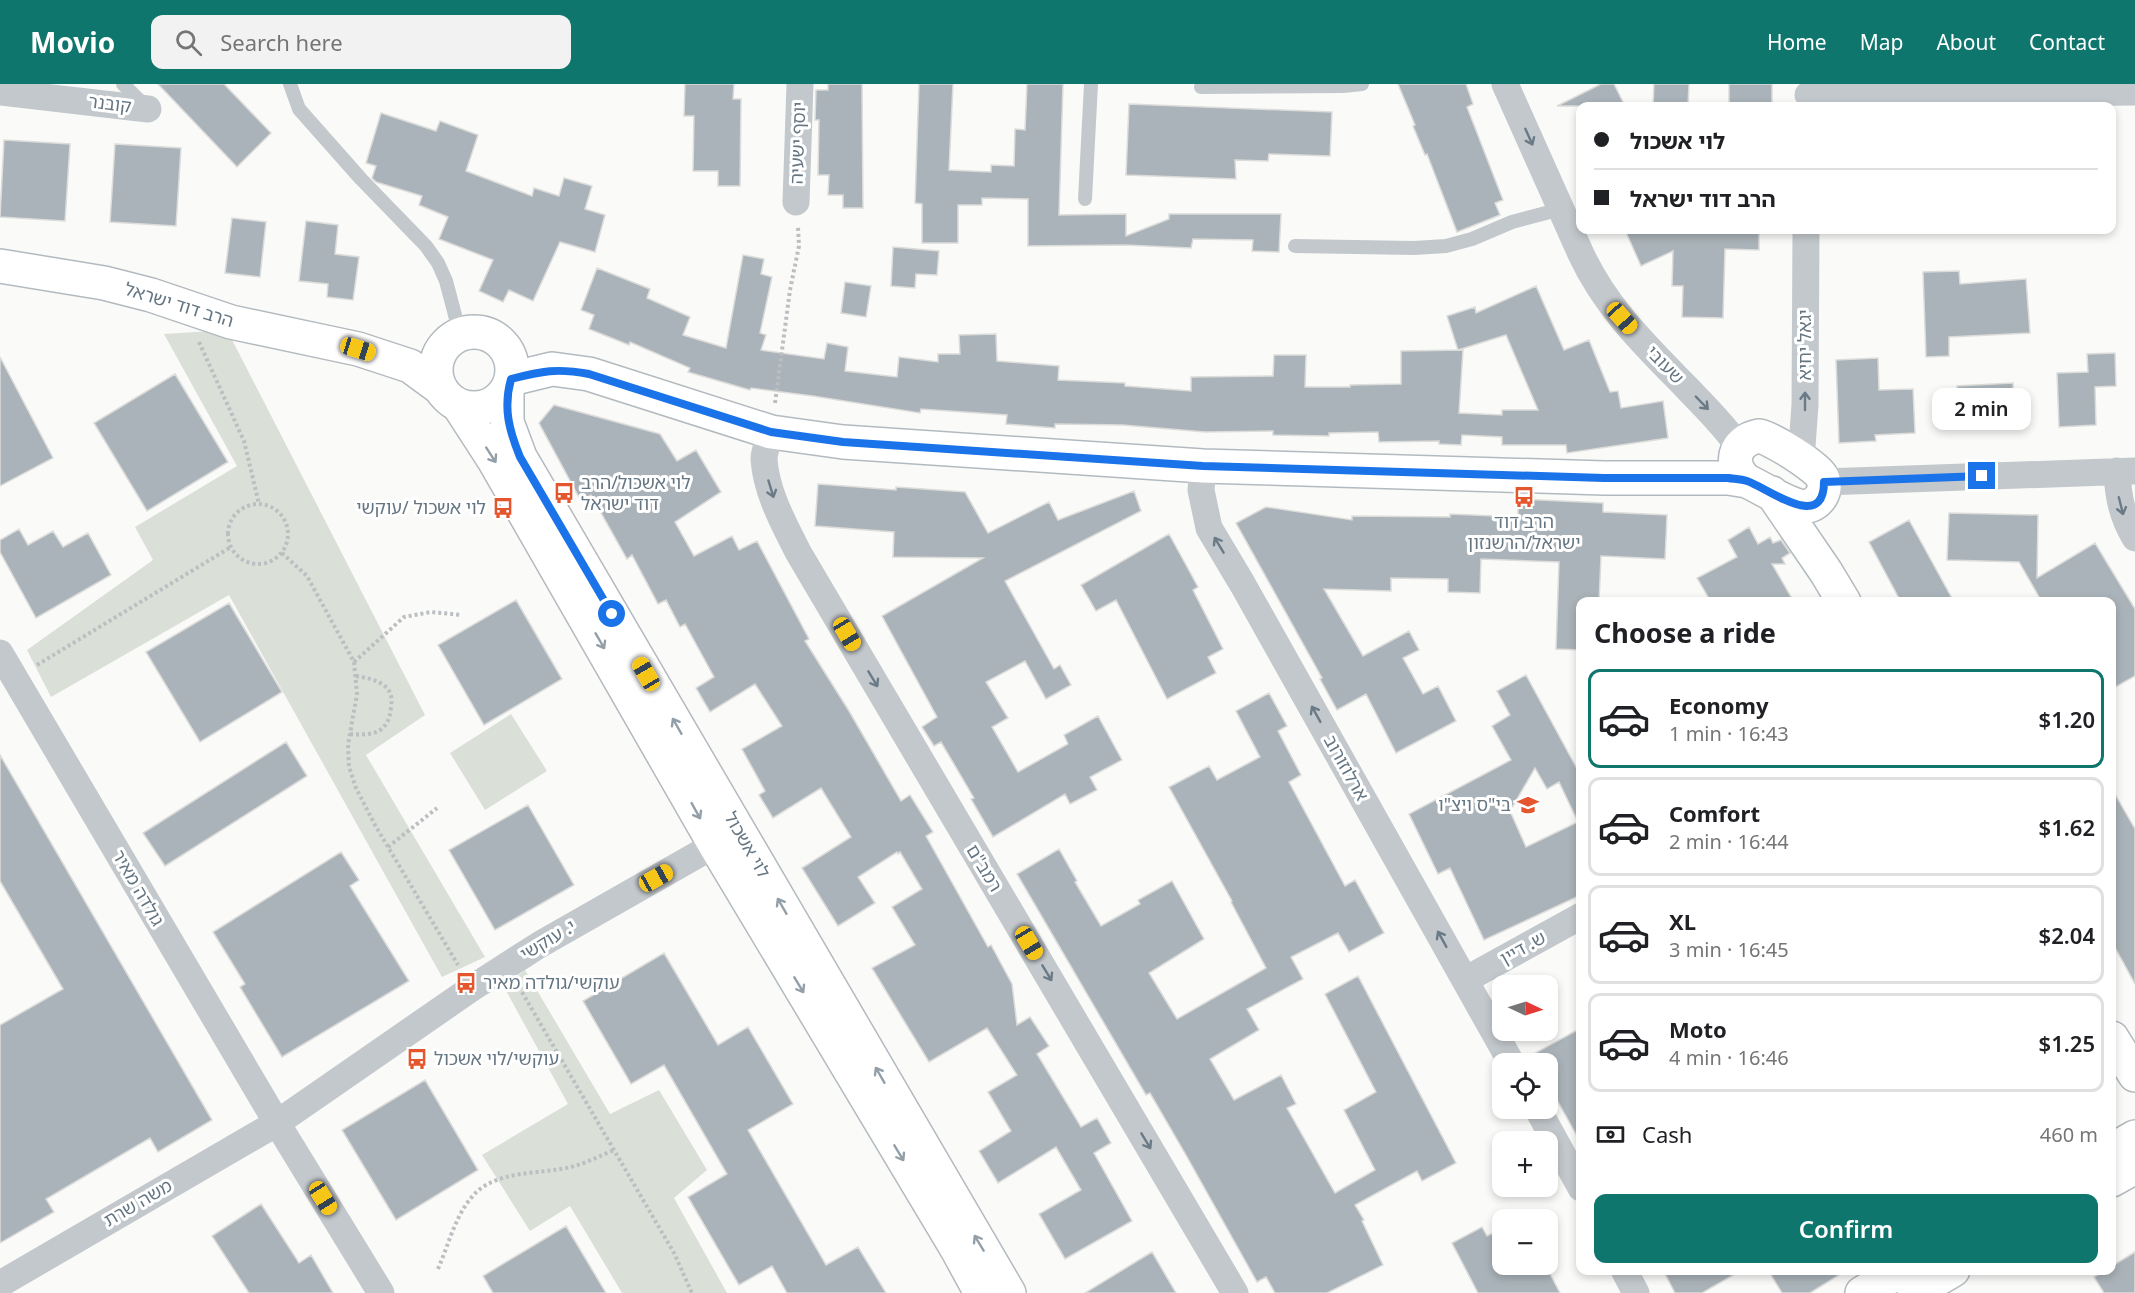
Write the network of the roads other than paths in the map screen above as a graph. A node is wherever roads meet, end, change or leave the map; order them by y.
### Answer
1 (123, 84) edge
2 (290, 84) edge
3 (800, 84) edge
4 (1091, 84) edge
5 (1362, 84) edge
6 (1505, 84) edge
7 (1201, 87) dead end
8 (0, 92) edge
9 (2135, 92) edge
10 (1808, 95) edge
11 (148, 109) joint
12 (1085, 199) dead end
13 (796, 202) road end
14 (1561, 209) junction
15 (1806, 234) edge
16 (1295, 246) dead end
17 (0, 266) edge
18 (454, 338) junction
19 (358, 349) junction
20 (509, 384) junction
21 (449, 397) junction
22 (771, 432) junction
23 (1739, 447) junction
24 (1800, 460) junction
25 (1203, 466) junction
26 (2126, 471) edge
27 (1759, 487) junction
28 (1821, 492) junction
29 (2135, 538) edge
30 (1826, 572) junction
31 (1841, 597) edge
32 (0, 653) edge
33 (727, 838) junction
34 (1576, 919) edge
35 (1465, 980) junction
36 (2116, 1044) edge
37 (1506, 1053) edge
38 (2135, 1075) edge
39 (1543, 1119) edge
40 (276, 1123) junction
41 (2135, 1137) edge
42 (2116, 1148) edge
43 (2135, 1167) edge
44 (2116, 1178) edge
45 (1576, 1179) edge
46 (1627, 1275) edge
47 (1893, 1275) edge
48 (1945, 1275) edge
49 (0, 1284) edge
50 (381, 1293) edge
51 (981, 1293) edge
52 (1009, 1293) edge
53 (1235, 1293) edge
54 (1636, 1293) edge
55 (1862, 1293) edge
56 (1914, 1293) edge

1 - 11 lane
2 - 18 lane
3 - 13 street, יוסף ישעיה
4 - 12 lane
5 - 7 lane
6 -> 14 street, שעובי
8 - 11 street, קובנר
9 - 10 street
14 - 16 lane
14 -> 23 street, שעובי
24 -> 15 street, יגאל יחיא
17 - 19 street, הרב דוד ישראל
18 - 19 street, הרב דוד ישראל
18 - 20 street
18 - 21 street
19 - 21 street, הרב דוד ישראל
20 - 21 street
20 - 22 street
33 -> 20 street, לוי אשכול
21 -> 33 street, לוי אשכול
22 - 25 street
22 -> 53 street, רמב"ם
23 - 24 street
23 - 27 street
24 - 28 street
25 - 27 street
35 -> 25 street, ארלוזורוב
26 - 28 street
26 -> 29 street
27 - 28 street
27 - 30 street
28 - 30 street
30 - 31 street
32 - 40 street, גולדה מאיר
33 - 40 street, י. עוקשי
33 -> 51 street, לוי אשכול
52 -> 33 street, לוי אשכול
34 - 35 street, ש. דיין
35 - 37 street, ארלוזורוב
36 - 38 street
39 - 45 street
40 - 49 street, משה שרת
40 - 50 street, גולדה מאיר
41 - 42 street
43 - 44 street
46 - 54 street
47 - 55 street
48 - 56 street

